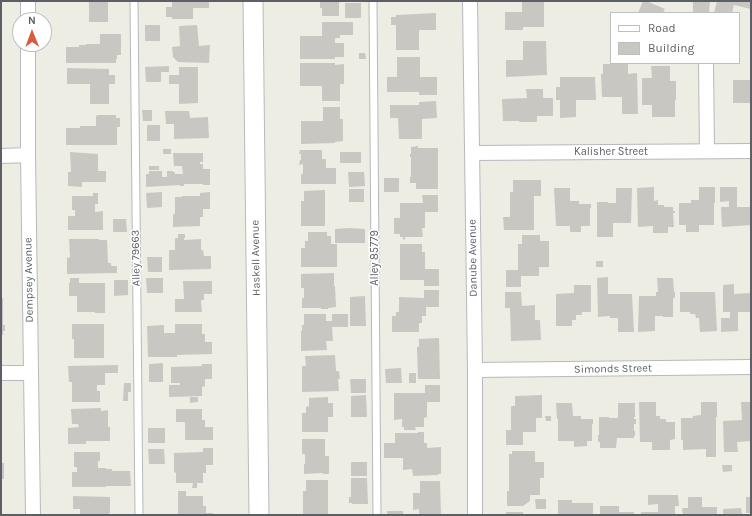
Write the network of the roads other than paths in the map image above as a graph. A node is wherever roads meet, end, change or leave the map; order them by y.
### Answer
1 (28, 1) edge
2 (134, 1) edge
3 (253, 1) edge
4 (373, 1) edge
5 (470, 1) edge
6 (28, 12) edge
7 (28, 52) edge
8 (706, 64) edge
9 (707, 151) junction
10 (751, 151) edge
11 (472, 153) junction
12 (1, 156) edge
13 (28, 156) junction
14 (751, 368) edge
15 (475, 370) junction
16 (30, 373) junction
17 (1, 374) edge
18 (33, 515) edge
19 (139, 515) edge
20 (258, 515) edge
21 (377, 515) edge
22 (476, 515) edge

1 - 6 street
2 - 19 lane, Alley 79663
3 - 20 main road, Haskell Avenue
4 - 21 lane, Alley 85779
5 - 11 street, Danube Avenue
7 - 13 street, Dempsey Avenue
8 - 9 street
9 - 10 street, Kalisher Street
9 - 11 street, Kalisher Street
11 - 15 street, Danube Avenue
12 - 13 street
13 - 16 street, Dempsey Avenue
14 - 15 street, Simonds Street
15 - 22 street, Danube Avenue
16 - 17 street
16 - 18 street, Dempsey Avenue

